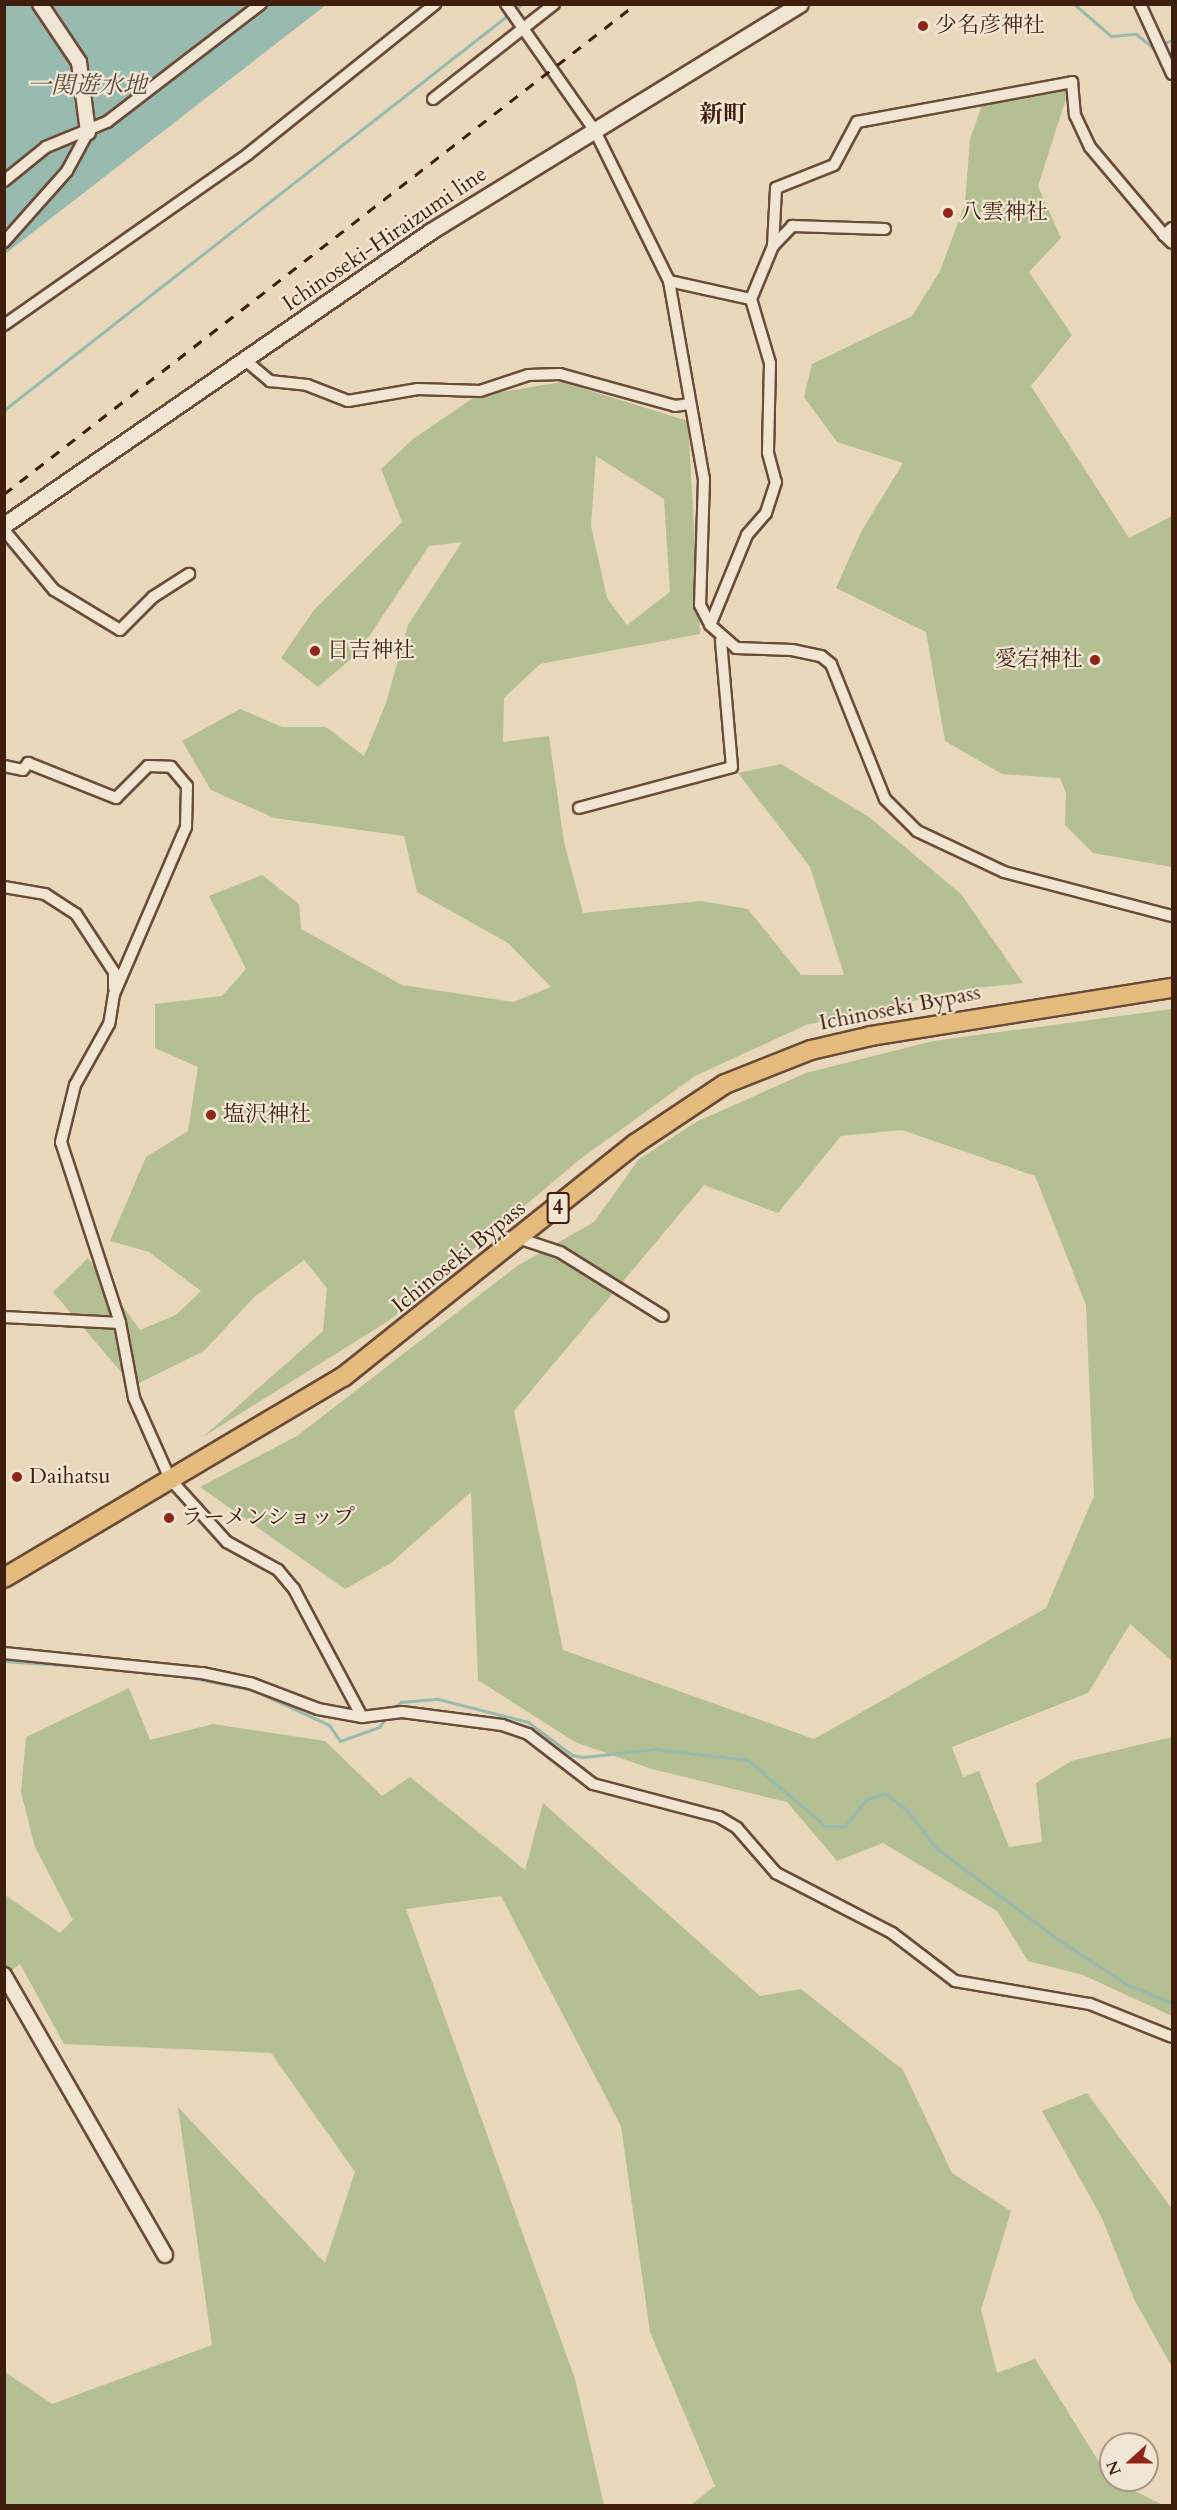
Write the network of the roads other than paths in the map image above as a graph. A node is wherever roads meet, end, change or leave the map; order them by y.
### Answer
1 (40, 4) edge
2 (261, 4) edge
3 (435, 4) edge
4 (506, 4) edge
5 (554, 4) edge
6 (800, 4) edge
7 (1140, 4) edge
8 (521, 23) junction
9 (1173, 74) edge
10 (433, 99) dead end
11 (595, 131) junction
12 (88, 132) junction
13 (4, 181) edge
14 (885, 229) dead end
15 (1170, 235) edge
16 (4, 242) edge
17 (773, 246) junction
18 (669, 280) junction
19 (751, 299) junction
20 (4, 325) edge
21 (245, 360) junction
22 (690, 404) junction
23 (4, 525) edge
24 (4, 530) edge
25 (189, 574) dead end
26 (710, 626) junction
27 (721, 640) junction
28 (4, 766) edge
29 (579, 808) dead end
30 (4, 887) edge
31 (1173, 916) edge
32 (1173, 988) edge
33 (114, 994) junction
34 (521, 1239) junction
35 (663, 1316) dead end
36 (4, 1317) edge
37 (120, 1323) junction
38 (170, 1479) junction
39 (4, 1578) edge
40 (4, 1653) edge
41 (362, 1717) junction
42 (4, 1975) edge
43 (1173, 2037) edge
44 (165, 2255) dead end

1 - 12 street
2 - 12 street
3 - 20 street
4 - 8 street
5 - 8 street
6 - 11 main road, Ichinoseki-Hiraizumi line
7 - 9 street
8 - 10 street
8 - 11 street
11 - 18 street
11 - 21 main road, Ichinoseki-Hiraizumi line
12 - 13 street
12 - 16 street
14 - 17 street
15 - 17 street
17 - 19 street
18 - 19 street
18 - 22 street
19 - 26 street
21 - 22 street
21 - 23 main road, Ichinoseki-Hiraizumi line
22 - 26 street
24 - 25 street
26 - 27 street
27 - 29 street
27 - 31 street
28 - 33 street
30 - 33 street
32 - 34 highway, Ichinoseki Bypass / 4
33 - 37 street
34 - 35 street
34 - 38 highway, Ichinoseki Bypass / 4
36 - 37 street
37 - 38 street
38 - 39 highway, Ichinoseki Bypass / 4
38 - 41 street
40 - 41 street
41 - 43 street
42 - 44 street

